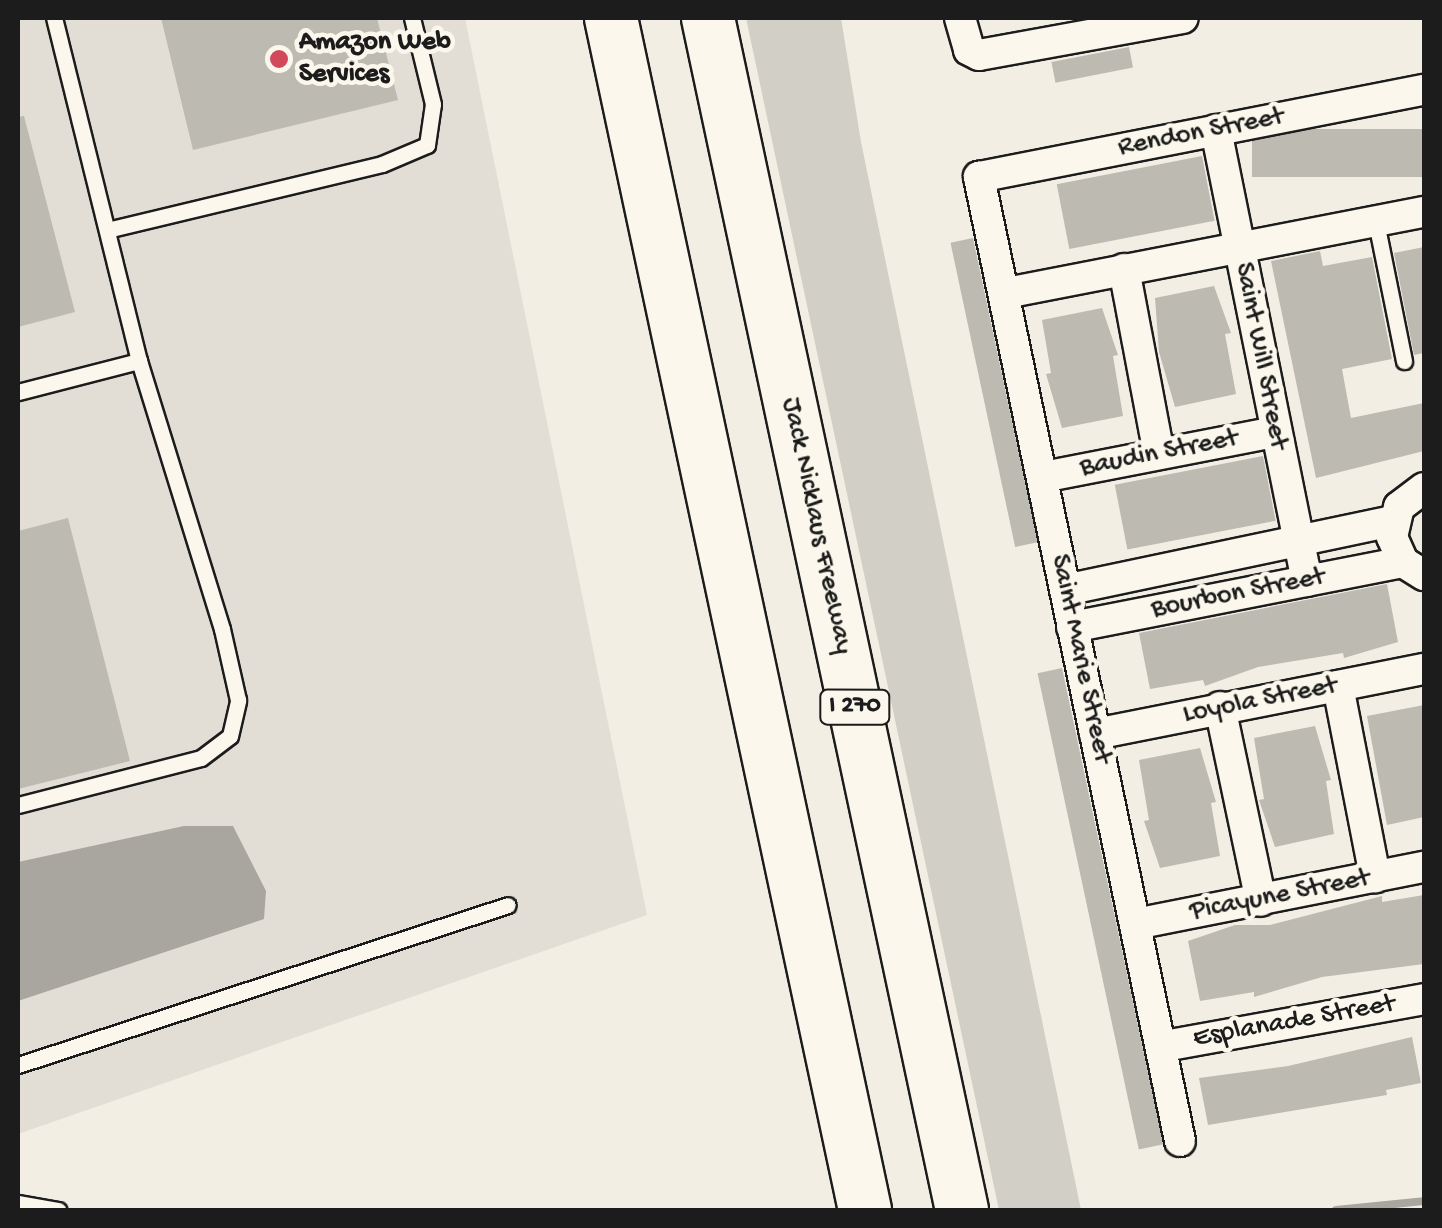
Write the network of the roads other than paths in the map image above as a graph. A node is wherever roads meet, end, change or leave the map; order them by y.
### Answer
1 (54, 18) edge
2 (412, 18) edge
3 (612, 18) edge
4 (708, 18) edge
5 (960, 18) edge
6 (1184, 18) edge
7 (1424, 90) edge
8 (1216, 130) junction
9 (979, 177) joint
10 (1424, 212) edge
11 (1376, 222) junction
12 (107, 230) junction
13 (1239, 249) junction
14 (1124, 269) junction
15 (1006, 294) junction
16 (139, 361) junction
17 (1404, 361) dead end
18 (18, 392) edge
19 (1275, 432) junction
20 (1159, 454) junction
21 (1043, 477) junction
22 (1424, 488) edge
23 (1392, 521) junction
24 (1299, 542) junction
25 (1414, 568) edge
26 (1308, 581) junction
27 (1065, 590) junction
28 (1072, 626) junction
29 (1424, 668) edge
30 (1338, 686) junction
31 (1220, 708) junction
32 (1095, 734) junction
33 (18, 805) edge
34 (1424, 868) edge
35 (1374, 877) junction
36 (1261, 900) junction
37 (508, 906) dead end
38 (1134, 924) junction
39 (1424, 999) edge
40 (1164, 1046) junction
41 (18, 1066) edge
42 (1180, 1141) dead end
43 (18, 1204) edge
44 (53, 1210) edge
45 (865, 1210) edge
46 (962, 1210) edge

1 - 12 lane
2 - 12 lane
3 - 45 highway
4 - 46 highway, Jack Nicklaus Freeway / I 270
5 - 6 street
7 - 8 street, Rendon Street
8 - 9 street, Rendon Street
8 - 13 street, Saint Will Street
9 - 15 street, Saint Marie Street
10 - 11 street
11 - 13 street
11 - 17 lane
12 - 16 lane
13 - 14 street
13 - 19 street, Saint Will Street
14 - 15 street
14 - 20 street
15 - 21 street, Saint Marie Street
16 - 18 lane
16 - 33 lane
19 - 20 street, Baudin Street
19 - 24 street, Saint Will Street
20 - 21 street, Baudin Street
21 - 27 street, Saint Marie Street
22 - 23 street
23 - 24 street, Bourbon Street
23 - 25 street
24 - 26 street, Saint Will Street
24 - 27 street, Bourbon Street
25 - 26 street, Bourbon Street
26 - 28 street, Bourbon Street
27 - 28 street, Saint Marie Street
28 - 32 street, Saint Marie Street
29 - 30 street, Loyola Street
30 - 31 street, Loyola Street
30 - 35 street
31 - 32 street, Loyola Street
31 - 36 street
32 - 38 street, Saint Marie Street
34 - 35 street, Picayune Street
35 - 36 street, Picayune Street
36 - 38 street, Picayune Street
37 - 41 lane
38 - 40 street, Saint Marie Street
39 - 40 street, Esplanade Street
40 - 42 street, Saint Marie Street
43 - 44 lane

